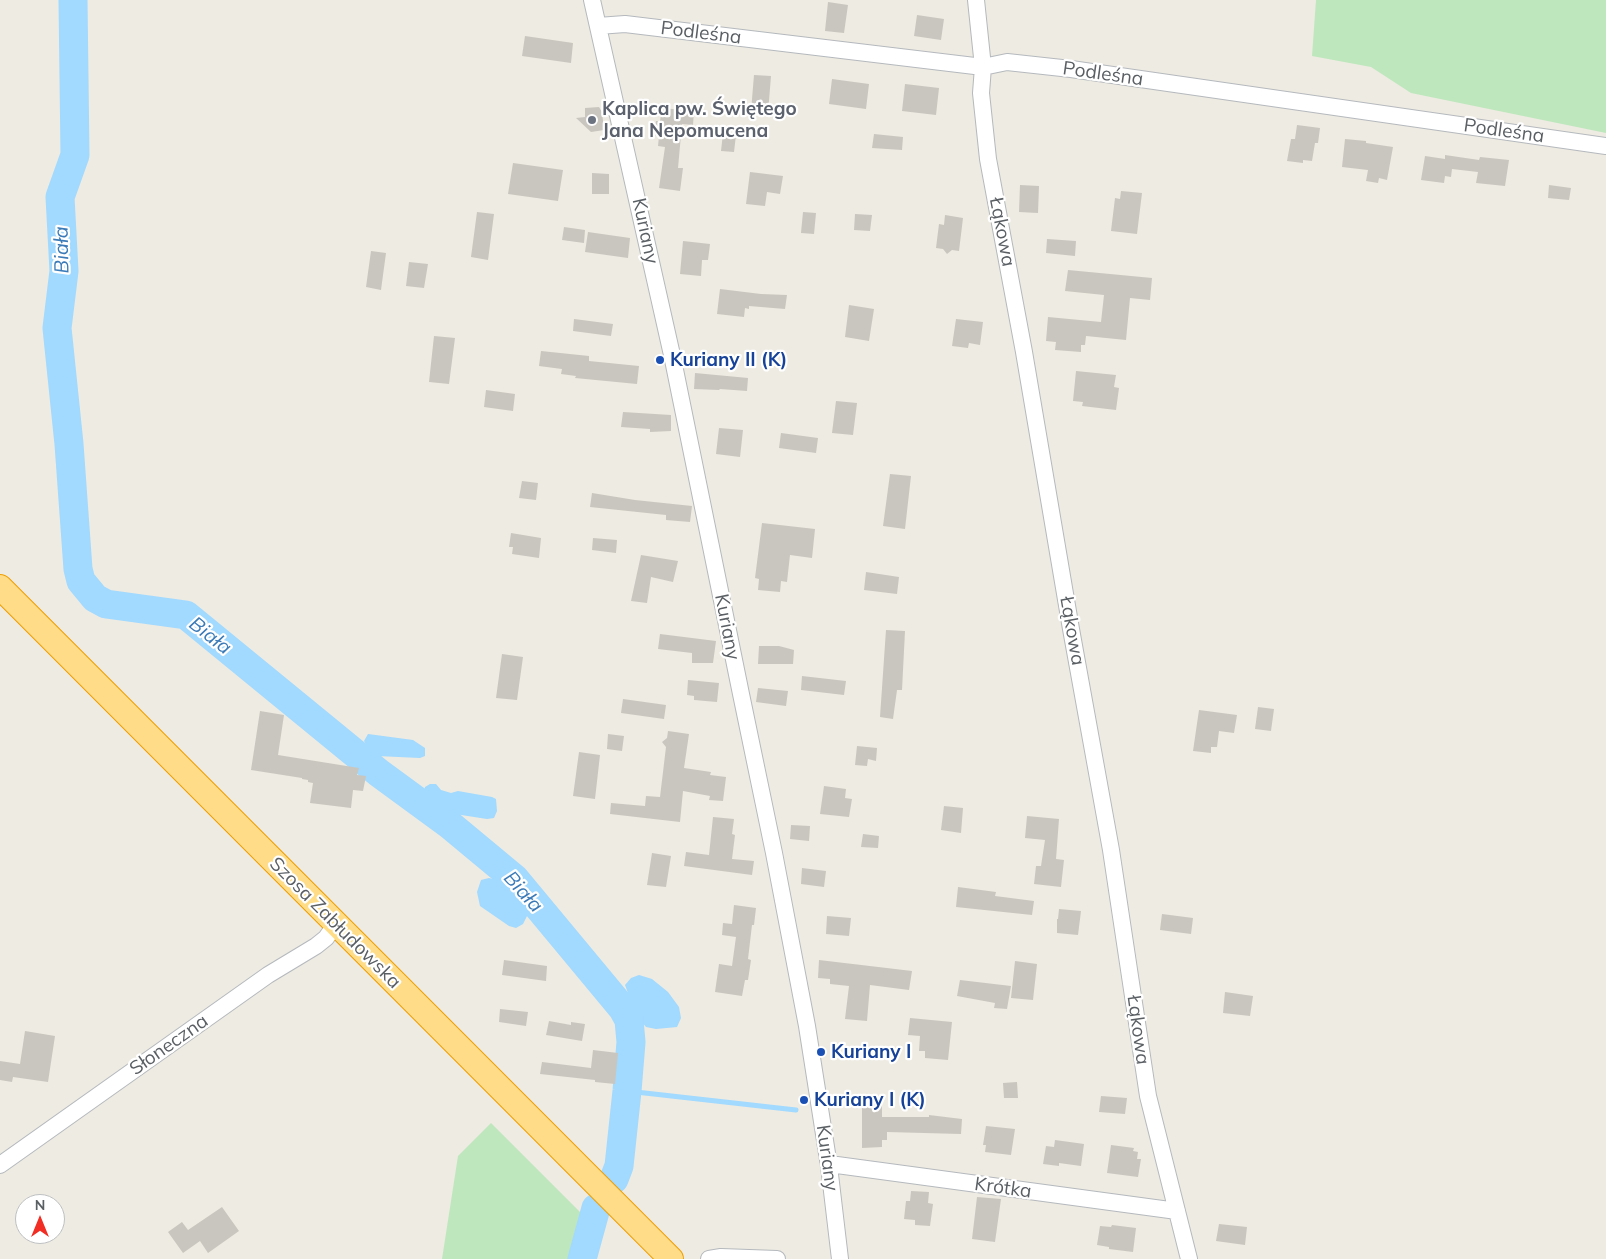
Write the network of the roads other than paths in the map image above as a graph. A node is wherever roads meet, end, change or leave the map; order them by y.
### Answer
1 (592, 0) edge
2 (976, 0) edge
3 (598, 26) junction
4 (983, 66) junction
5 (1606, 146) edge
6 (0, 586) edge
7 (336, 924) junction
8 (0, 1165) edge
9 (828, 1166) junction
10 (1177, 1211) junction
11 (747, 1258) edge
12 (671, 1259) edge
13 (709, 1259) edge
14 (777, 1259) edge
15 (840, 1259) edge
16 (1189, 1259) edge

1 - 3 street, Kuriany
2 - 4 street, Łąkowa
3 - 4 street, Podleśna
3 - 9 street, Kuriany
4 - 5 street, Podleśna
4 - 10 street, Łąkowa
6 - 7 highway, Szosa Zabłudowska
7 - 8 street, Słoneczna
7 - 12 highway, Szosa Zabłudowska
9 - 10 street, Krótka
9 - 15 street, Kuriany
10 - 16 street, Łąkowa
11 - 13 street
11 - 14 street

